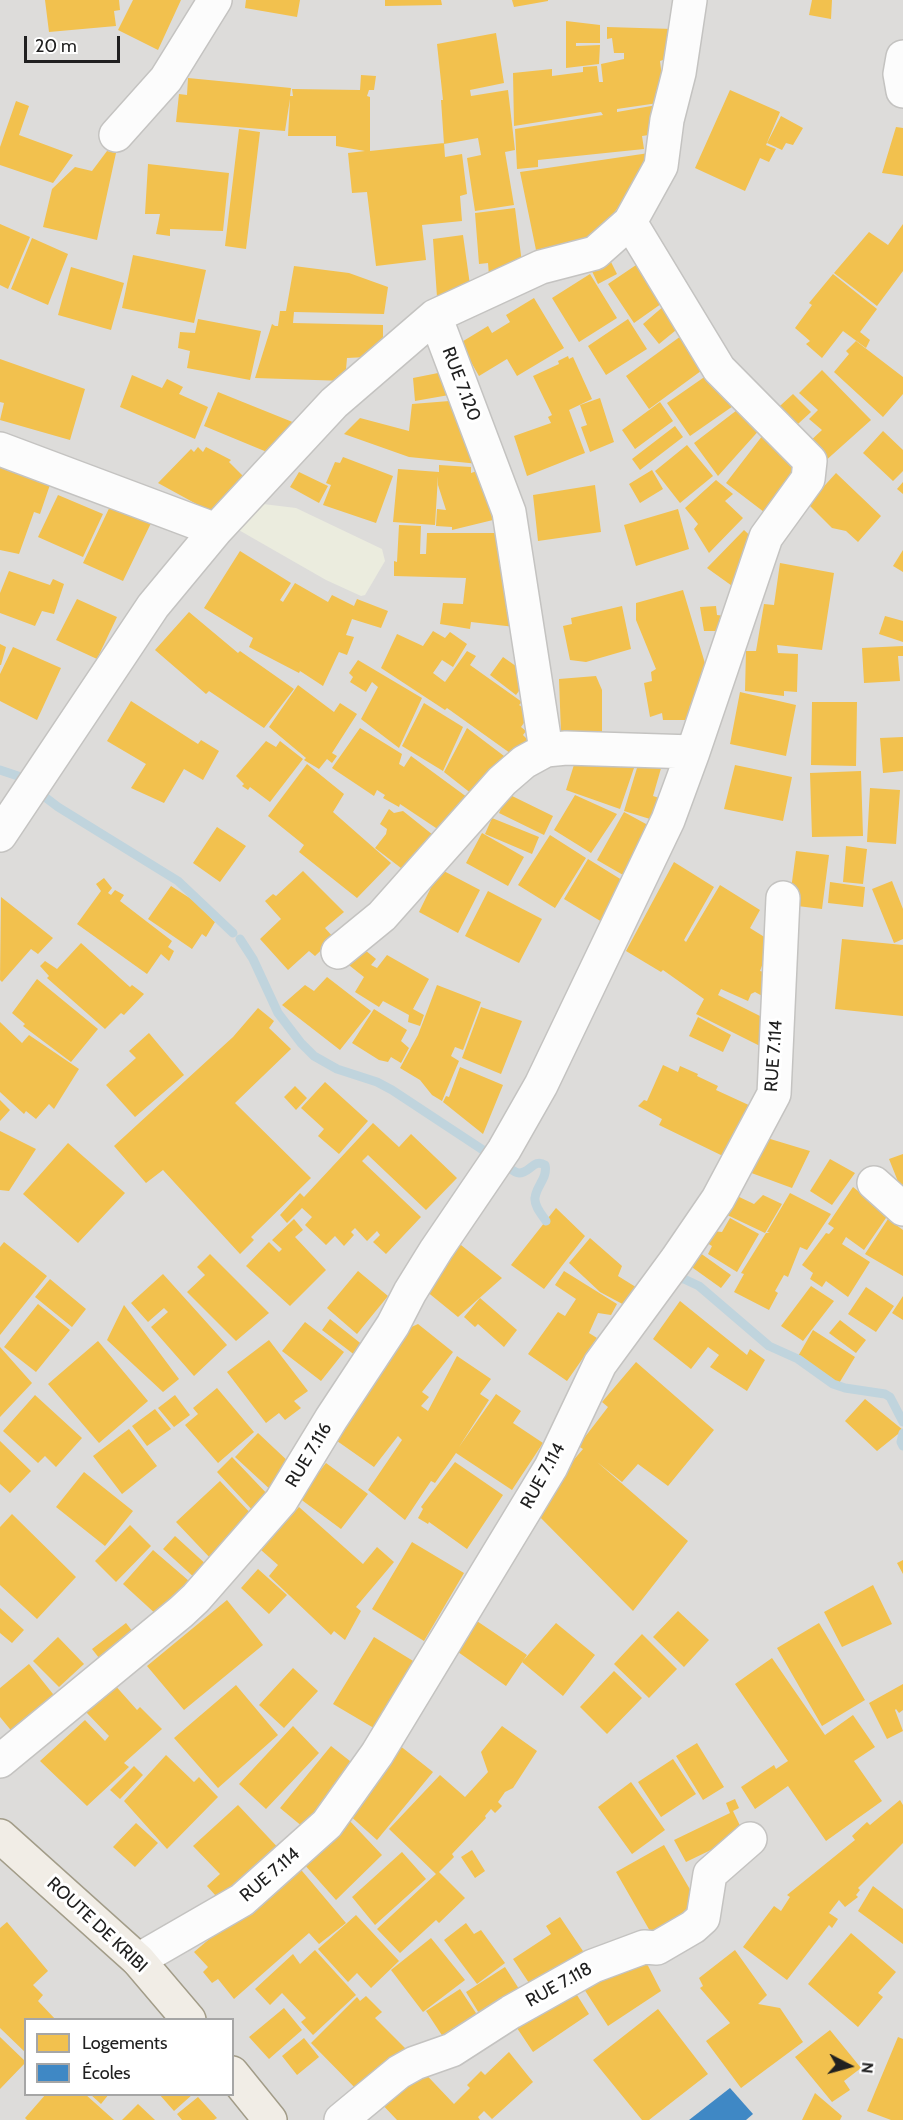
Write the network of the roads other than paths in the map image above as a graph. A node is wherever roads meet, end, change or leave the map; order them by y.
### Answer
1 (215, 0) edge
2 (690, 0) edge
3 (903, 57) edge
4 (903, 91) edge
5 (116, 135) dead end
6 (630, 222) junction
7 (435, 316) junction
8 (0, 449) edge
9 (216, 530) junction
10 (546, 750) junction
11 (693, 752) junction
12 (0, 835) edge
13 (783, 898) dead end
14 (338, 952) dead end
15 (874, 1183) dead end
16 (903, 1209) edge
17 (0, 1761) edge
18 (0, 1836) edge
19 (750, 1839) dead end
20 (138, 1960) junction
21 (188, 2018) edge
22 (234, 2075) edge
23 (270, 2120) edge
24 (340, 2120) edge

1 - 5 street
2 - 6 street
3 - 4 street
6 - 7 street
6 - 11 street, RUE 7.116
7 - 9 street
7 - 10 street, RUE 7.120
8 - 9 street
9 - 12 street
10 - 11 street
10 - 14 street
11 - 17 street, RUE 7.116
13 - 20 street, RUE 7.114
15 - 16 street
18 - 20 main road, ROUTE DE KRIBI
19 - 24 street, RUE 7.118
20 - 21 main road, ROUTE DE KRIBI
22 - 23 main road

